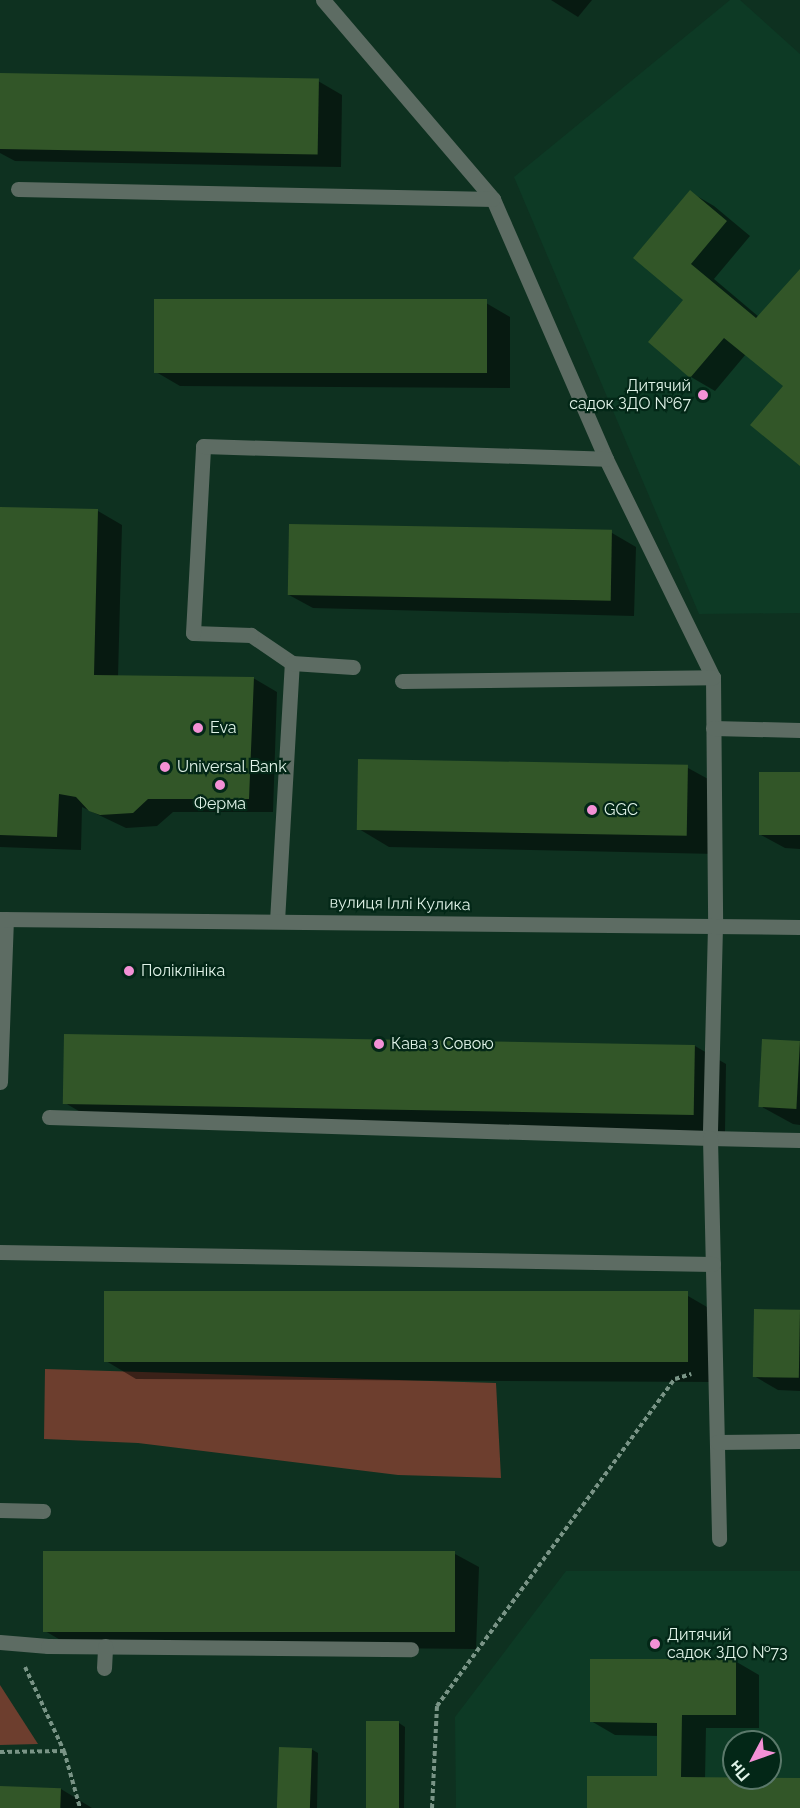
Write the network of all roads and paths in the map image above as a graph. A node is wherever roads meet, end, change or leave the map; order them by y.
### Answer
1 (323, 0) edge
2 (18, 189) dead end
3 (493, 199) junction
4 (606, 459) junction
5 (292, 663) junction
6 (353, 668) dead end
7 (713, 678) junction
8 (402, 681) dead end
9 (713, 728) junction
10 (800, 730) edge
11 (3, 919) edge
12 (277, 921) junction
13 (715, 926) junction
14 (800, 927) edge
15 (0, 1082) edge
16 (50, 1117) dead end
17 (710, 1138) junction
18 (800, 1140) edge
19 (0, 1252) edge
20 (713, 1264) junction
21 (715, 1366) junction
22 (800, 1441) edge
23 (717, 1442) junction
24 (0, 1510) edge
25 (44, 1511) dead end
26 (719, 1539) dead end
27 (8, 1643) edge
28 (105, 1646) junction
29 (411, 1649) dead end
30 (105, 1668) dead end
31 (64, 1751) junction
32 (0, 1752) edge
33 (80, 1808) edge
34 (432, 1808) edge

1 - 3 street
2 - 3 street
3 - 4 street
4 - 5 street
4 - 7 street
5 - 6 street
5 - 12 street
7 - 8 street
7 - 9 street
9 - 10 street
9 - 13 street
11 - 12 street, вулиця Іллі Кулика
11 - 15 street
12 - 13 street, вулиця Іллі Кулика
13 - 14 street, вулиця Іллі Кулика
13 - 17 street
16 - 17 street
17 - 18 street
17 - 20 street
19 - 20 street
20 - 21 street
21 - 23 street
21 - 34 path
22 - 23 street
23 - 26 street
24 - 25 street
27 - 28 street
27 - 31 path
28 - 29 street
28 - 30 street
31 - 32 path
31 - 33 path

